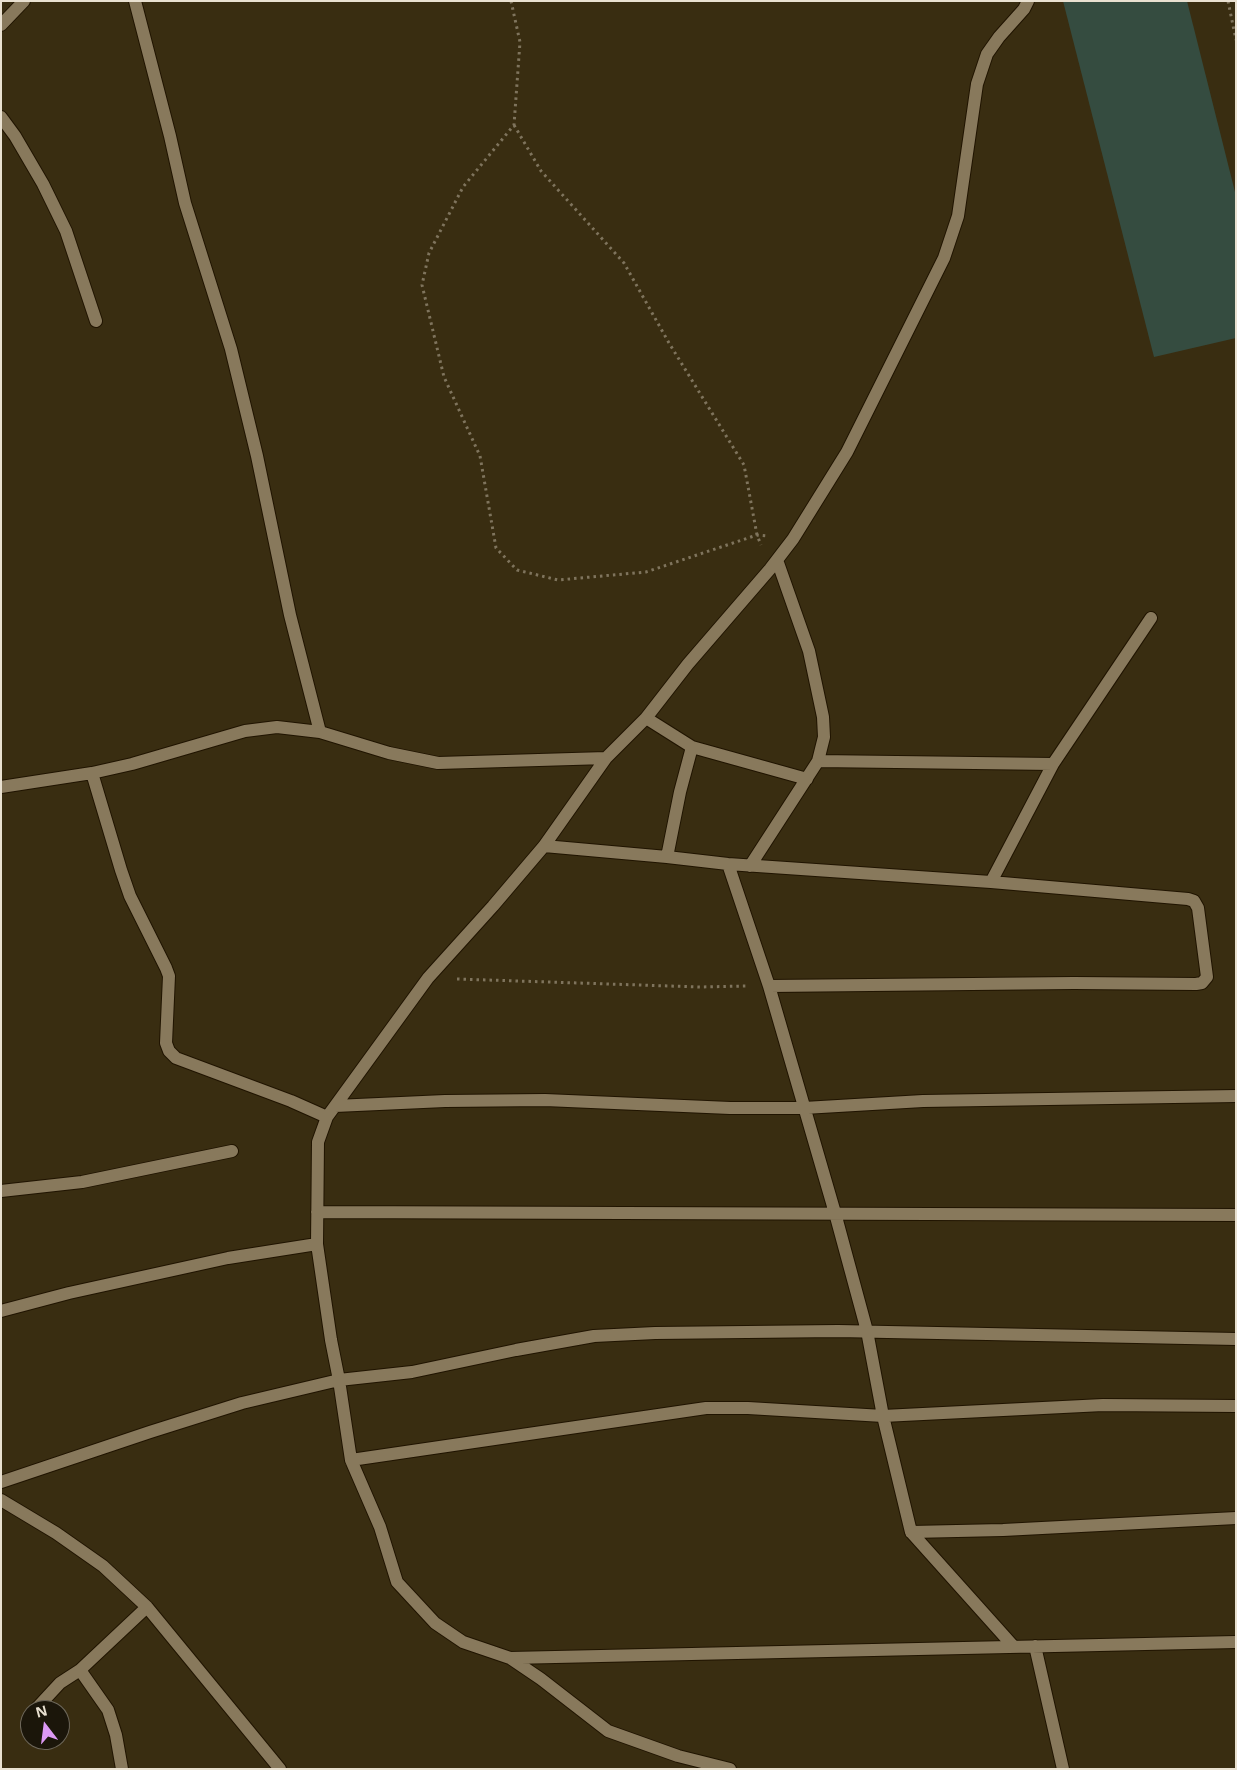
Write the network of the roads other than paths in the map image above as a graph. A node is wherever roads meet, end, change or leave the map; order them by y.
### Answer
1 (134, 1) edge
2 (1028, 1) edge
3 (18, 4) edge
4 (1, 25) edge
5 (1, 118) edge
6 (96, 321) dead end
7 (774, 564) junction
8 (1151, 618) dead end
9 (646, 718) junction
10 (320, 732) junction
11 (692, 747) junction
12 (606, 758) junction
13 (818, 761) junction
14 (1053, 764) junction
15 (92, 773) junction
16 (807, 779) junction
17 (1, 787) edge
18 (544, 846) junction
19 (667, 856) junction
20 (728, 864) junction
21 (750, 866) junction
22 (991, 882) junction
23 (769, 986) junction
24 (1236, 1096) edge
25 (335, 1106) junction
26 (804, 1108) junction
27 (327, 1117) junction
28 (232, 1151) dead end
29 (1, 1191) edge
30 (317, 1212) junction
31 (835, 1213) junction
32 (1236, 1215) edge
33 (317, 1244) junction
34 (1, 1311) edge
35 (867, 1331) junction
36 (1236, 1339) edge
37 (339, 1380) junction
38 (1236, 1406) edge
39 (883, 1416) junction
40 (351, 1460) junction
41 (1, 1482) edge
42 (1, 1500) edge
43 (1236, 1518) edge
44 (911, 1532) junction
45 (147, 1607) junction
46 (1236, 1642) edge
47 (1035, 1646) junction
48 (1014, 1647) junction
49 (510, 1658) junction
50 (80, 1670) junction
51 (44, 1700) edge
52 (278, 1768) edge
53 (122, 1769) edge
54 (730, 1769) edge
55 (1063, 1769) edge

1 - 10 street
2 - 7 street
3 - 4 street
5 - 6 street
7 - 9 street
7 - 13 street
8 - 14 street
9 - 11 street
9 - 12 street
10 - 12 street
10 - 15 street
11 - 16 street
11 - 19 street
12 - 18 street
13 - 14 street
13 - 16 street
14 - 22 street
15 - 17 street
15 - 27 street
16 - 21 street
18 - 19 street
18 - 25 street
19 - 20 street
20 - 21 street
20 - 23 street
21 - 22 street
22 - 23 street
23 - 26 street
24 - 26 street
25 - 26 street
25 - 27 street
26 - 31 street
27 - 30 street
28 - 29 street
30 - 31 street
30 - 33 street
31 - 32 street
31 - 35 street
33 - 34 street
33 - 37 street
35 - 36 street
35 - 37 street
35 - 39 street
37 - 40 street
37 - 41 street
38 - 39 street
39 - 40 street
39 - 44 street
40 - 49 street
42 - 45 street
43 - 44 street
44 - 48 street
45 - 50 street
45 - 52 street
46 - 47 street
47 - 48 street
47 - 55 street
48 - 49 street
49 - 54 street
50 - 51 street
50 - 53 street

